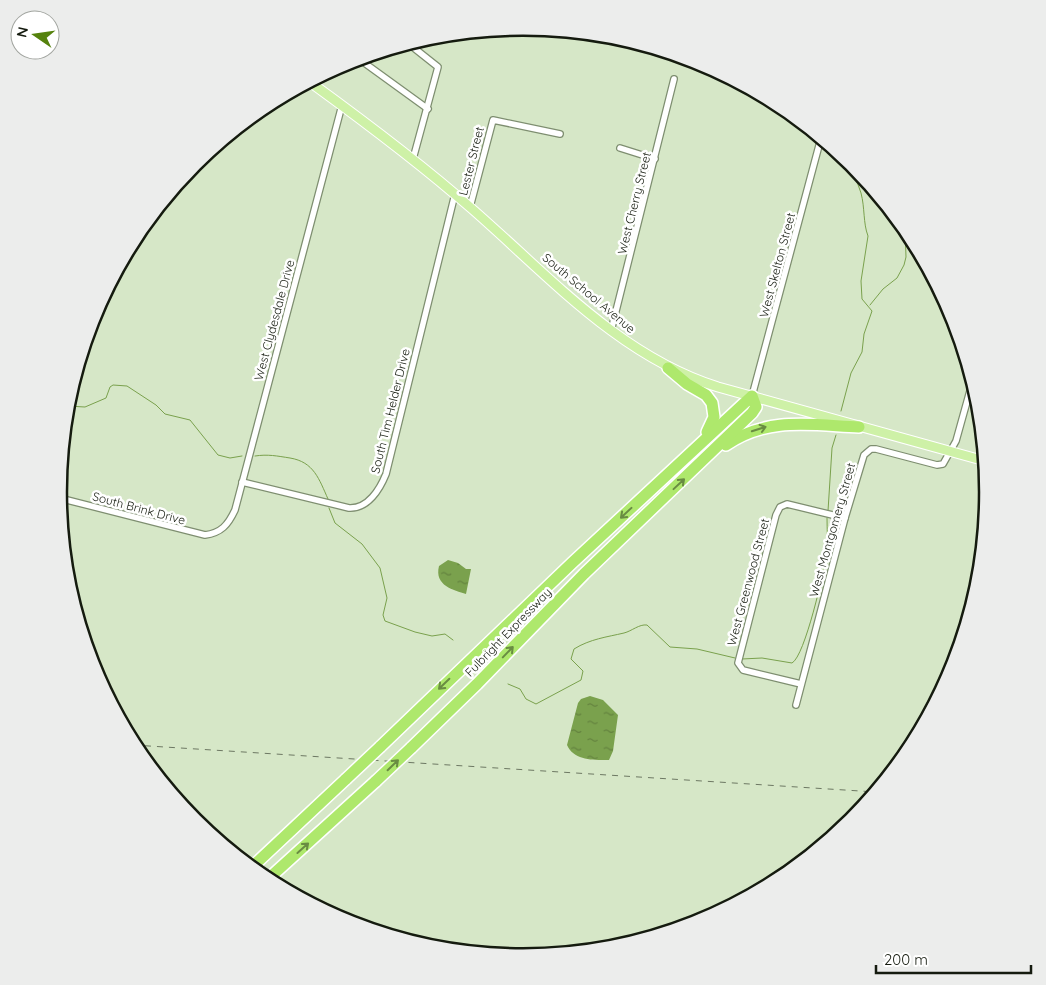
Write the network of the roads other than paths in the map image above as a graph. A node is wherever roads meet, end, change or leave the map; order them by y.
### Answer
1 (416, 49) edge
2 (367, 64) edge
3 (674, 79) dead end
4 (316, 86) edge
5 (342, 105) junction
6 (428, 109) junction
7 (560, 134) dead end
8 (819, 145) edge
9 (620, 148) dead end
10 (413, 159) junction
11 (655, 159) junction
12 (455, 194) junction
13 (470, 207) junction
14 (611, 331) junction
15 (668, 368) junction
16 (968, 394) edge
17 (752, 396) junction
18 (859, 427) junction
19 (951, 452) junction
20 (978, 459) edge
21 (702, 462) junction
22 (662, 479) junction
23 (242, 482) junction
24 (67, 500) edge
25 (845, 518) junction
26 (215, 534) joint
27 (801, 684) junction
28 (796, 705) dead end
29 (257, 863) edge
30 (273, 874) edge

1 - 6 street
2 - 6 street
3 - 11 street, West Cherry Street
4 - 5 main road, South School Avenue
5 - 10 main road, South School Avenue
5 - 23 street, West Clydesdale Drive
6 - 10 street
7 - 13 street, Lester Street
8 - 17 street, West Skelton Street
9 - 11 street
10 - 12 main road, South School Avenue
11 - 14 street, West Cherry Street
12 - 13 main road, South School Avenue
12 - 23 street, South Tim Helder Drive
13 - 14 main road, South School Avenue
14 - 15 main road, South School Avenue
15 - 17 main road, South School Avenue
15 - 22 highway
16 - 19 street
17 - 18 main road, South School Avenue
17 - 21 highway, Fulbright Expressway
17 - 22 highway
18 - 19 main road, South School Avenue
21 -> 18 highway
19 - 20 main road, South School Avenue
19 - 25 street, West Montgomery Street
30 -> 21 highway, Fulbright Expressway, bridge
22 -> 29 highway, Fulbright Expressway, bridge
23 - 26 street, West Clydesdale Drive
24 - 26 street, South Brink Drive
25 - 27 street, West Montgomery Street
25 - 27 street, West Greenwood Street
27 - 28 street, West Montgomery Street

